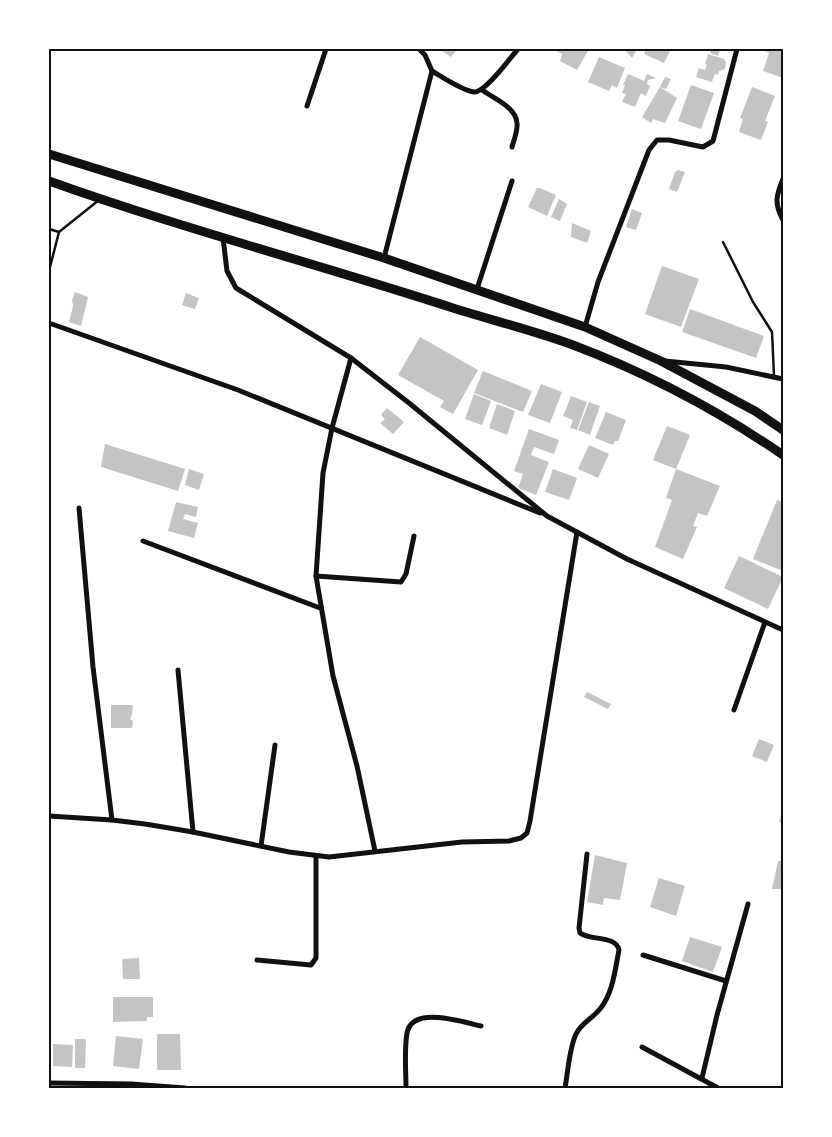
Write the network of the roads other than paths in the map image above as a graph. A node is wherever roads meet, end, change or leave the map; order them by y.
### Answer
1 (326, 49) edge
2 (418, 49) edge
3 (518, 49) edge
4 (737, 49) edge
5 (432, 71) junction
6 (482, 90) junction
7 (307, 106) dead end
8 (512, 147) dead end
9 (49, 154) edge
10 (783, 179) edge
11 (49, 181) edge
12 (512, 181) dead end
13 (100, 199) junction
14 (783, 220) edge
15 (49, 229) edge
16 (59, 232) junction
17 (223, 238) junction
18 (723, 242) dead end
19 (384, 258) junction
20 (49, 271) edge
21 (477, 289) junction
22 (49, 323) edge
23 (585, 327) junction
24 (351, 358) junction
25 (661, 361) junction
26 (774, 378) junction
27 (783, 379) edge
28 (332, 428) junction
29 (783, 430) edge
30 (783, 455) edge
31 (79, 508) dead end
32 (547, 516) junction
33 (577, 532) junction
34 (414, 536) dead end
35 (143, 541) dead end
36 (316, 576) junction
37 (320, 608) junction
38 (764, 622) junction
39 (783, 630) edge
40 (178, 670) dead end
41 (734, 710) dead end
42 (275, 745) dead end
43 (49, 816) edge
44 (112, 820) junction
45 (194, 832) junction
46 (261, 846) junction
47 (375, 851) junction
48 (587, 854) dead end
49 (316, 856) junction
50 (748, 904) dead end
51 (643, 955) dead end
52 (257, 960) dead end
53 (726, 981) junction
54 (481, 1026) dead end
55 (642, 1047) dead end
56 (702, 1078) junction
57 (49, 1082) edge
58 (185, 1088) edge
59 (406, 1088) edge
60 (565, 1088) edge
61 (718, 1088) edge

1 - 7 street
2 - 5 street
3 - 6 street
4 - 23 street
5 - 6 street
5 - 19 street
6 - 8 street
9 - 19 highway
10 - 14 street
11 - 13 highway
12 - 21 street
13 - 16 lane
13 - 17 highway
15 - 16 lane
16 - 20 lane
17 - 24 street
17 - 30 highway
18 - 26 lane
19 - 21 highway
21 - 23 highway
22 - 28 street
23 - 25 highway
24 - 28 street
24 - 32 street
25 - 26 street
25 - 29 highway
26 - 27 street
28 - 32 street
28 - 36 street
31 - 44 street
32 - 33 street
33 - 38 street
33 - 47 street
34 - 36 street
35 - 37 street
36 - 37 street
37 - 47 street
38 - 39 street
38 - 41 street
40 - 45 street
42 - 46 street
43 - 44 street
44 - 45 street
45 - 46 street
46 - 49 street
47 - 49 street
48 - 60 street
49 - 52 street
50 - 53 street
51 - 53 street
53 - 56 street
54 - 59 street
55 - 56 street
56 - 61 street
57 - 58 street

